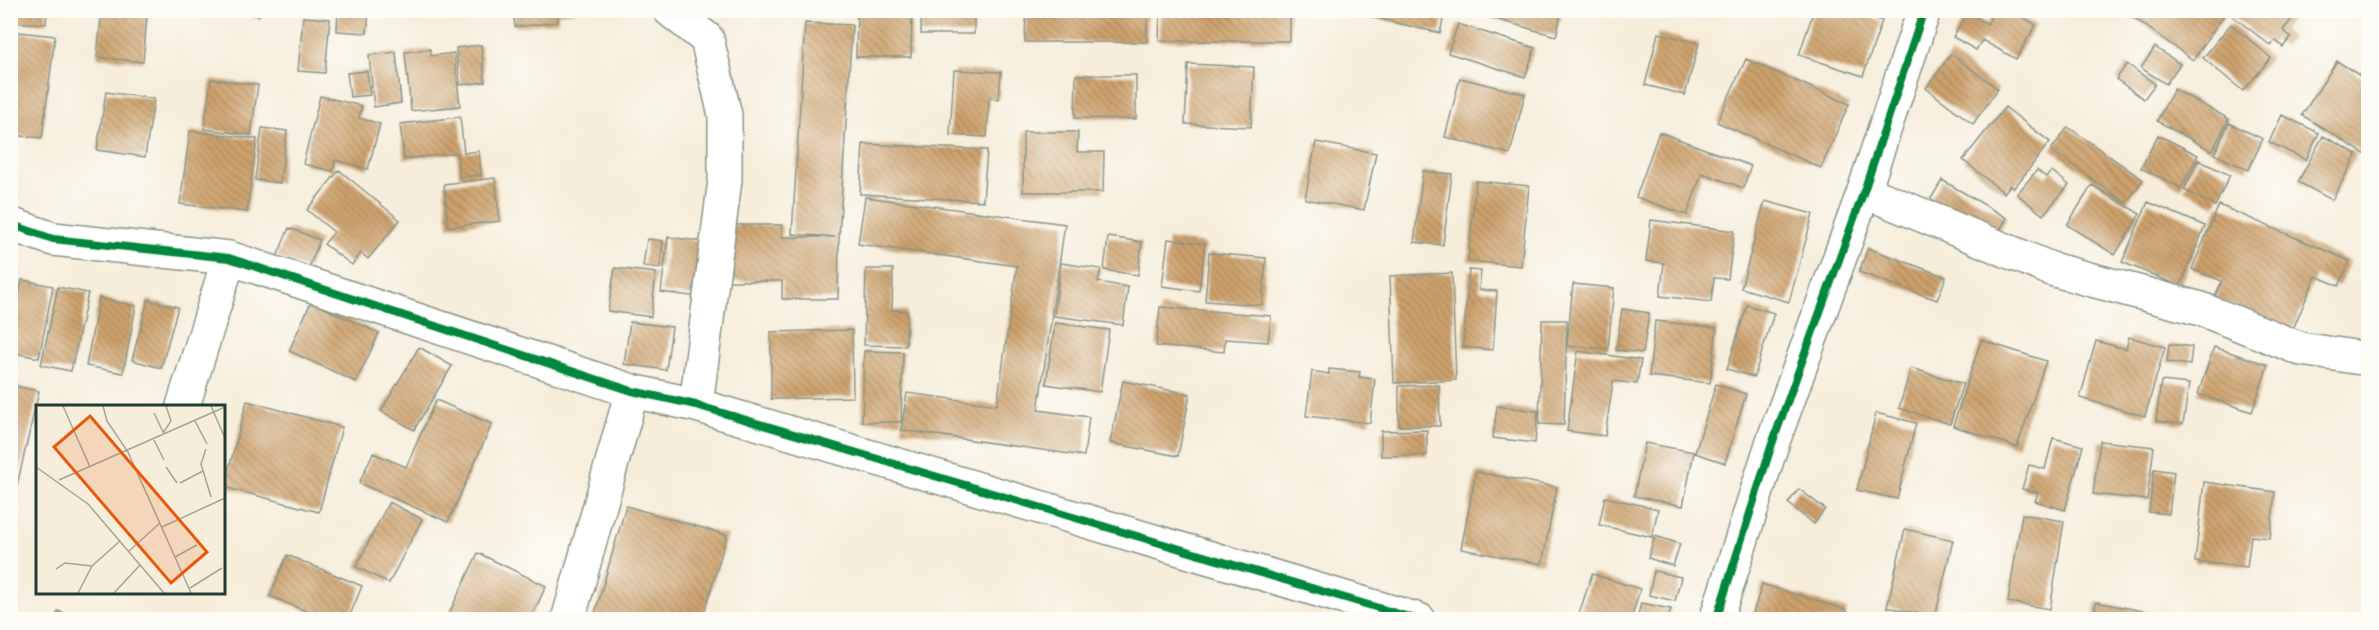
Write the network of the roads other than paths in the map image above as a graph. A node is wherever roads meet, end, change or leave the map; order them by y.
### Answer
1 (670, 10) edge
2 (1924, 10) edge
3 (1864, 191) junction
4 (10, 224) edge
5 (229, 258) junction
6 (2368, 359) edge
7 (632, 391) junction
8 (183, 405) edge
9 (696, 405) junction
10 (568, 620) edge
11 (1419, 620) edge
12 (1716, 620) edge

1 - 9 street
2 - 3 street
3 - 6 street
3 - 12 street
4 - 5 street
5 - 7 street
5 - 8 street
7 - 9 street
7 - 10 street
9 - 11 street

